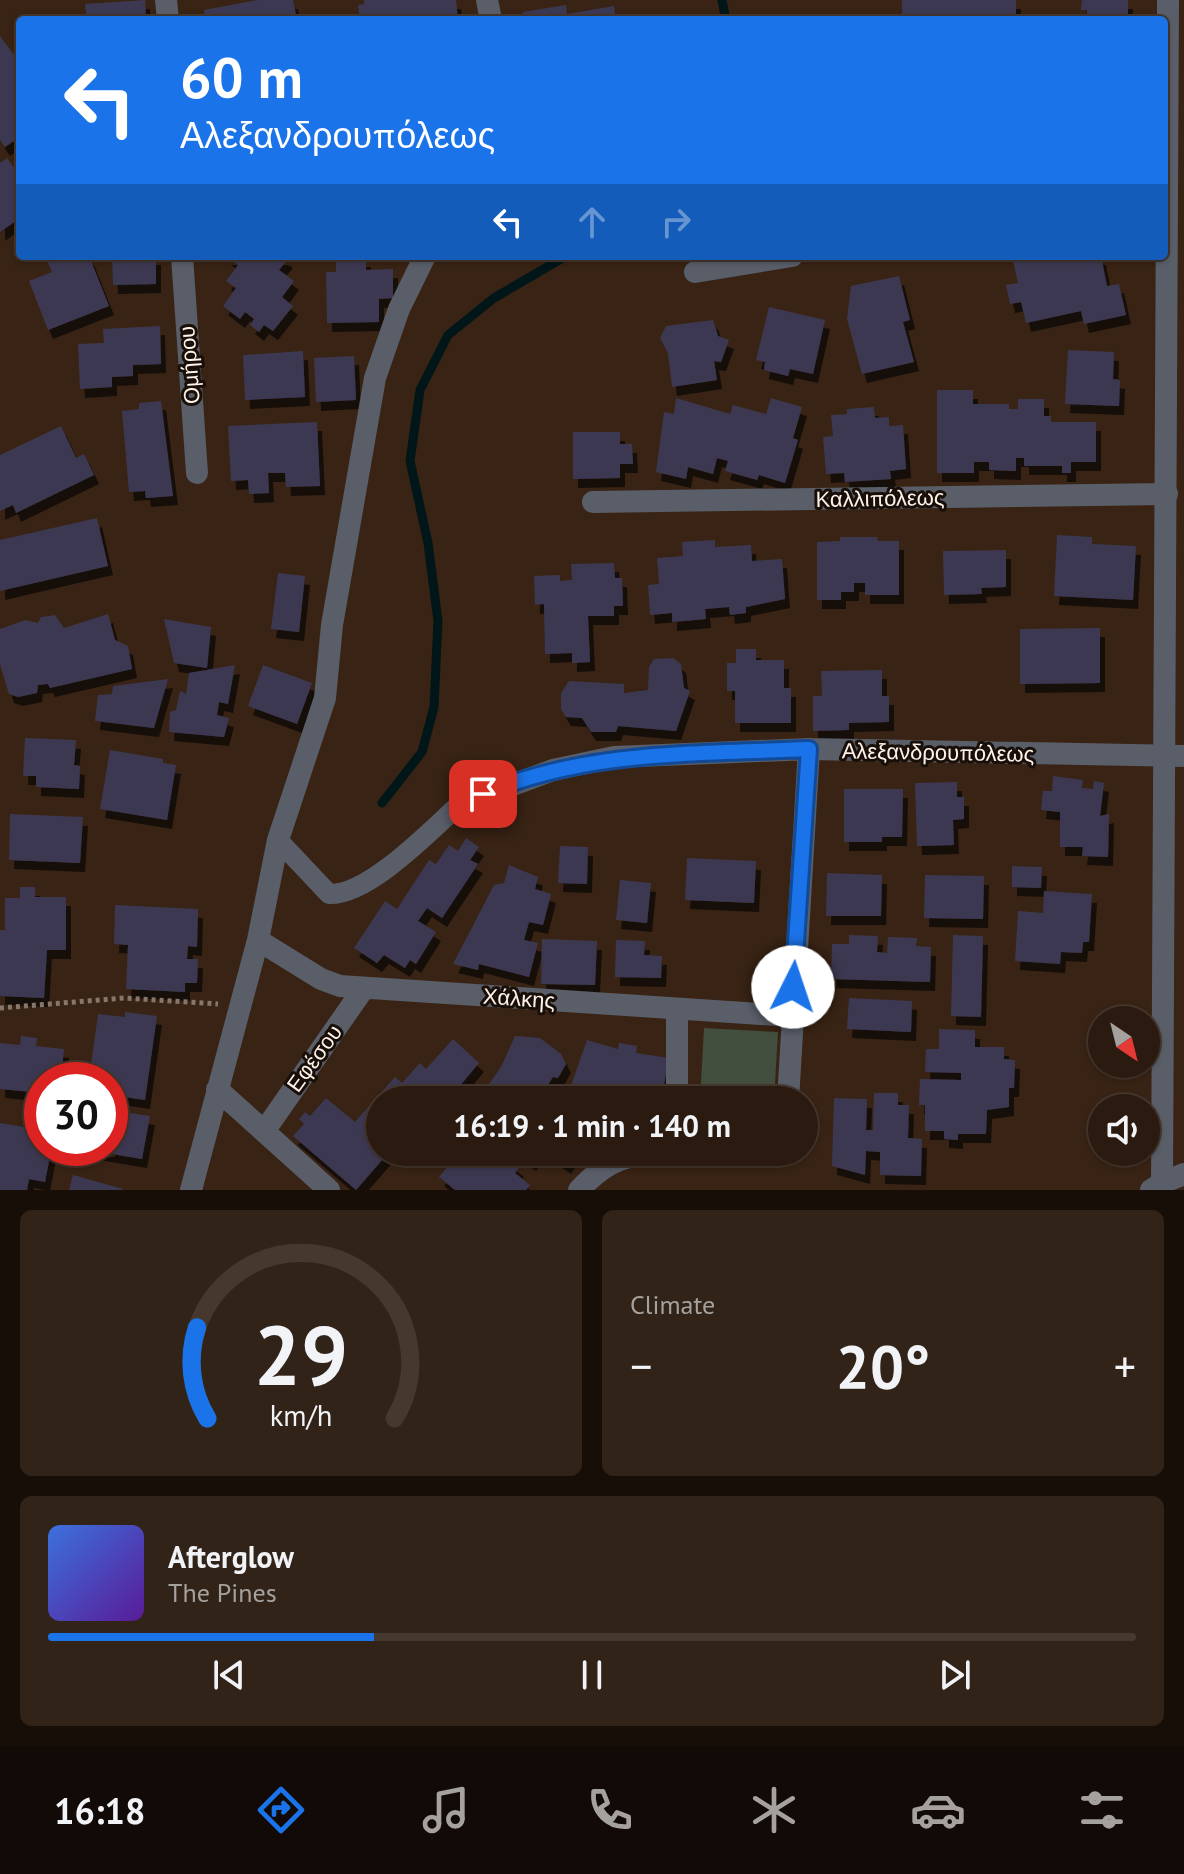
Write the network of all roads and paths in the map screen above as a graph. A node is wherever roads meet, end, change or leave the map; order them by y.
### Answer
1 (182, 260) edge
2 (423, 260) edge
3 (768, 260) edge
4 (1167, 260) edge
5 (695, 272) dead end
6 (197, 473) dead end
7 (1167, 494) junction
8 (593, 502) dead end
9 (809, 749) junction
10 (1174, 756) edge
11 (459, 805) joint
12 (278, 840) junction
13 (258, 940) junction
14 (364, 988) junction
15 (240, 1005) junction
16 (0, 1008) edge
17 (677, 1010) junction
18 (791, 1016) junction
19 (677, 1086) edge
20 (788, 1086) edge
21 (217, 1089) junction
22 (265, 1130) junction
23 (606, 1166) edge
24 (1184, 1174) edge
25 (1157, 1186) edge
26 (191, 1190) edge
27 (329, 1190) edge
28 (579, 1190) edge

1 - 6 street, Ομήρου
2 - 12 street
3 - 5 street
4 - 7 street
7 - 8 street, Καλλιπόλεως
7 - 10 street
9 - 10 street, Αλεξανδρουπόλεως
9 - 11 street, Αλεξανδρουπόλεως
9 - 18 street
10 - 25 street
11 - 12 street
12 - 13 street
13 - 14 street, Χάλκης
13 - 15 street
14 - 17 street, Χάλκης
14 - 22 street, Εφέσου
15 - 16 path
15 - 21 street
17 - 18 street, Χάλκης
17 - 19 street
18 - 20 street
21 - 22 street
21 - 26 street
22 - 27 street
23 - 28 street
24 - 25 street

